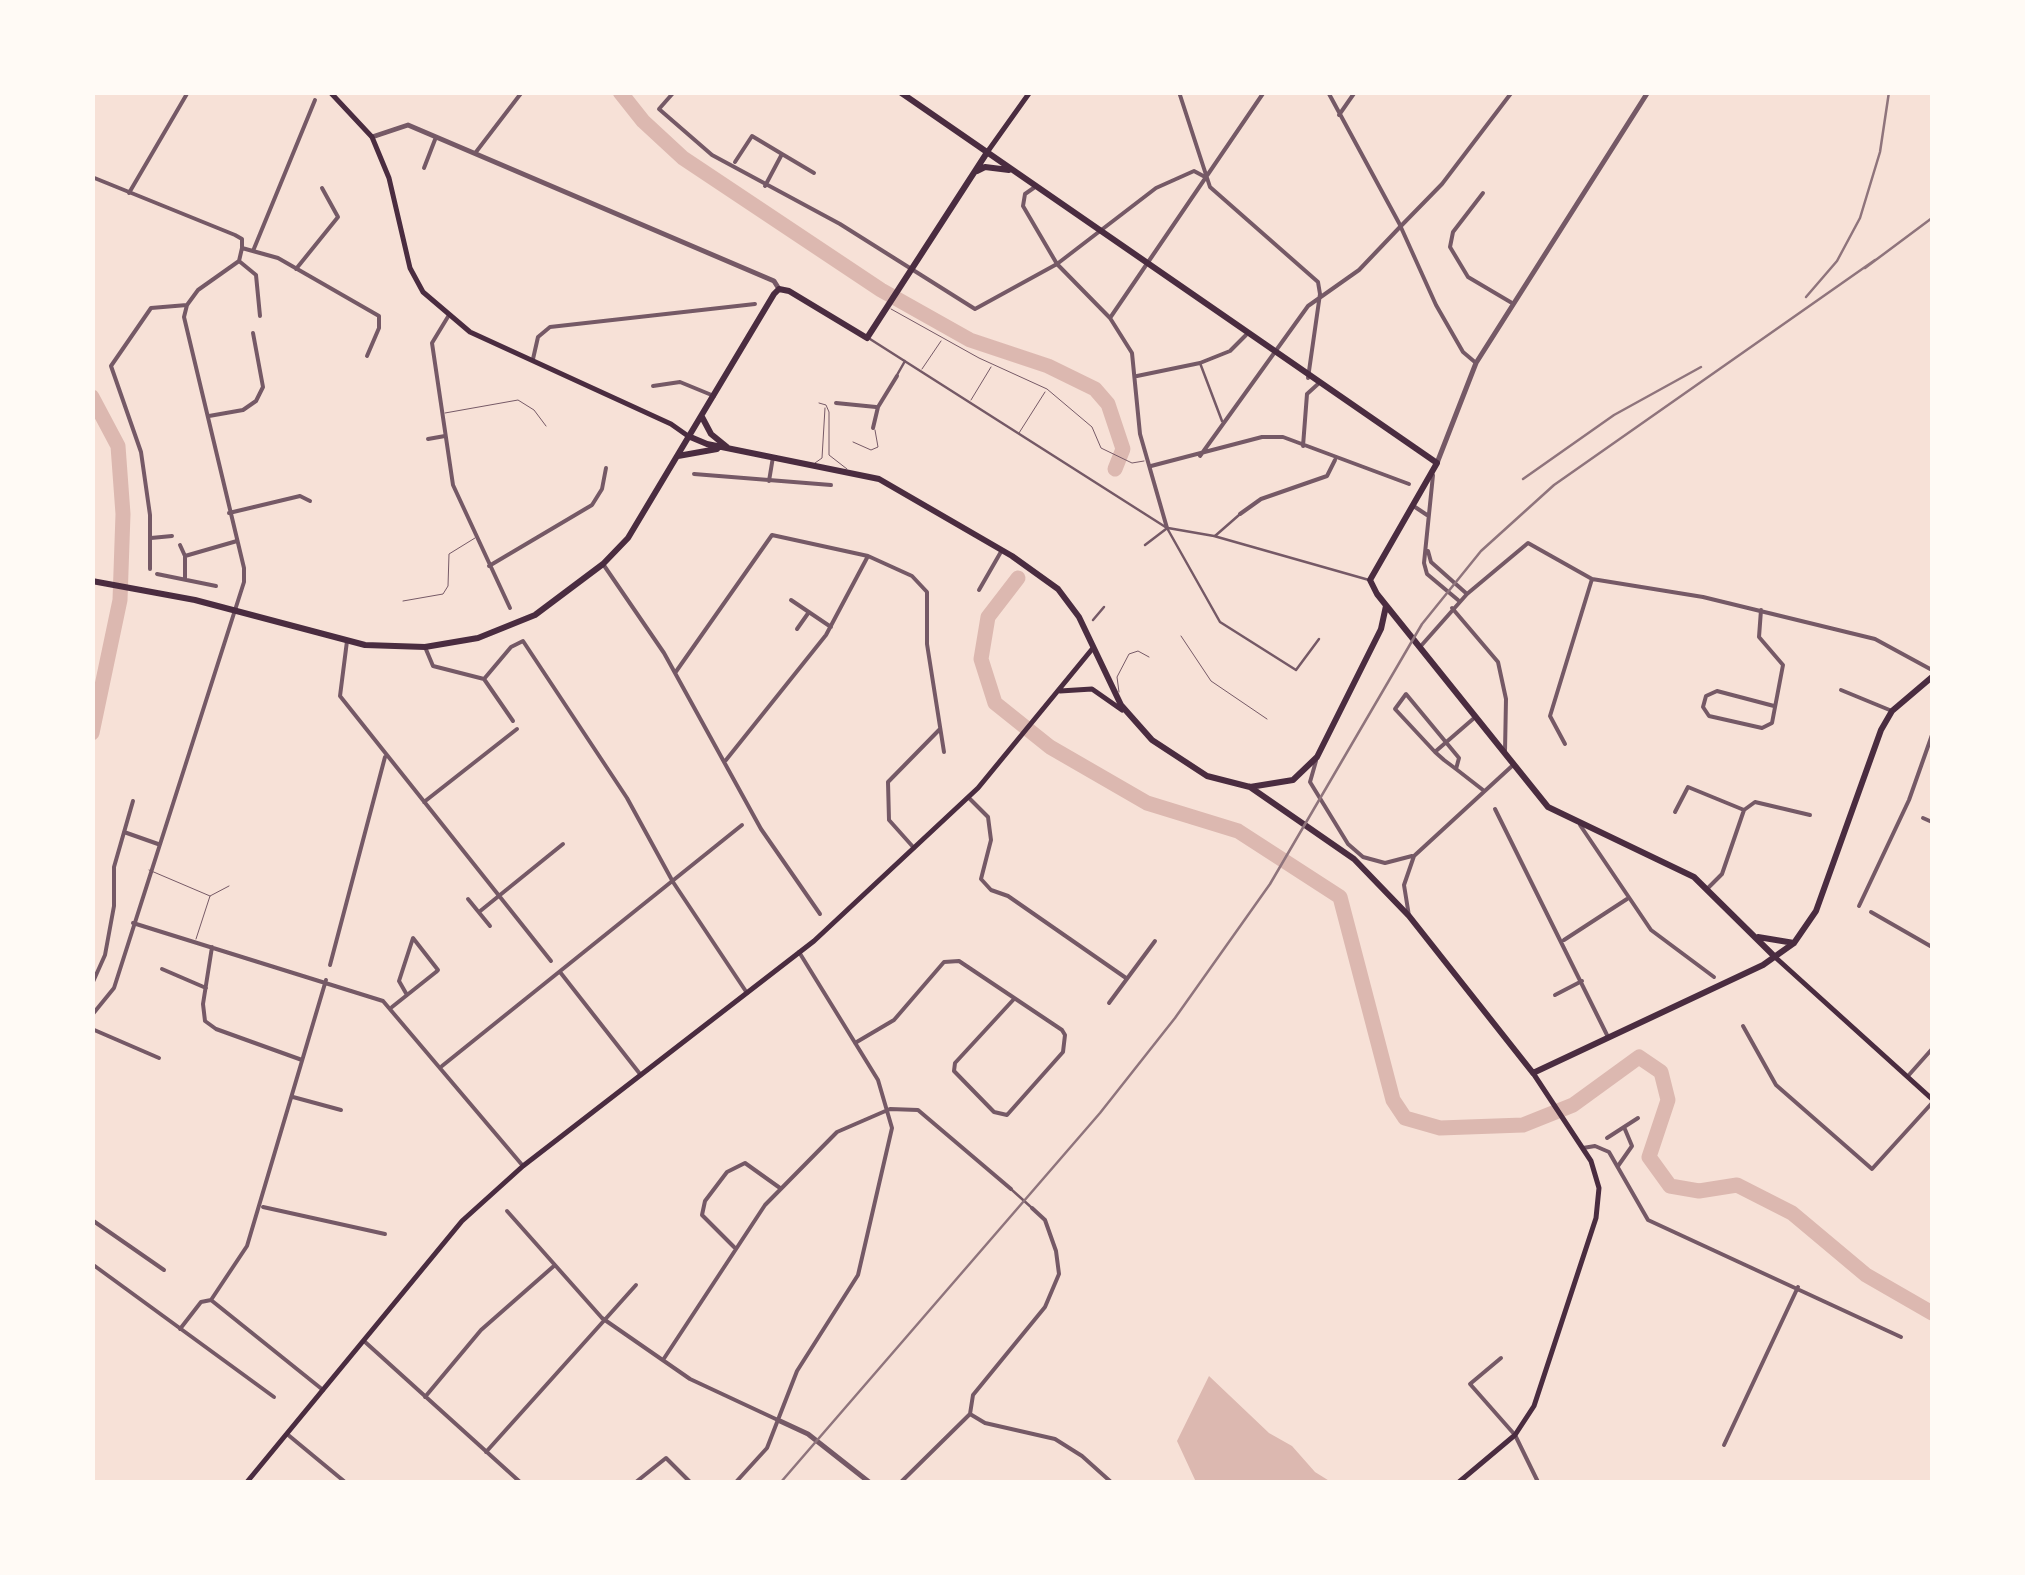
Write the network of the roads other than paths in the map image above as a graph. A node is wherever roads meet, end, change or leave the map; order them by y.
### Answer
1 (188, 92) edge
2 (330, 92) edge
3 (522, 92) edge
4 (674, 92) edge
5 (900, 92) edge
6 (1030, 92) edge
7 (1179, 92) edge
8 (1264, 92) edge
9 (1328, 92) edge
10 (1355, 92) edge
11 (1512, 92) edge
12 (1648, 92) edge
13 (315, 100) dead end
14 (1339, 115) junction
15 (372, 137) junction
16 (436, 137) junction
17 (988, 151) junction
18 (475, 153) junction
19 (782, 154) junction
20 (735, 162) dead end
21 (424, 168) dead end
22 (1011, 170) junction
23 (976, 172) junction
24 (814, 173) dead end
25 (92, 178) edge
26 (1207, 178) junction
27 (765, 186) junction
28 (1035, 187) junction
29 (322, 188) dead end
30 (129, 192) junction
31 (1483, 193) dead end
32 (1399, 228) junction
33 (1096, 231) junction
34 (242, 248) junction
35 (252, 251) junction
36 (239, 261) junction
37 (1057, 264) junction
38 (1146, 265) junction
39 (296, 268) junction
40 (913, 269) junction
41 (779, 289) junction
42 (1320, 294) junction
43 (755, 304) dead end
44 (1513, 304) junction
45 (187, 305) junction
46 (889, 306) junction
47 (449, 315) junction
48 (260, 316) dead end
49 (1110, 318) junction
50 (382, 321) junction
51 (392, 323) dead end
52 (253, 334) dead end
53 (1246, 335) junction
54 (868, 338) junction
55 (944, 338) junction
56 (1270, 352) junction
57 (367, 356) dead end
58 (533, 361) junction
59 (906, 362) junction
60 (1200, 362) junction
61 (1476, 363) junction
62 (993, 364) junction
63 (921, 371) junction
64 (896, 376) joint
65 (1137, 376) junction
66 (1308, 378) junction
67 (1318, 384) junction
68 (653, 386) dead end
69 (1047, 389) junction
70 (714, 396) junction
71 (970, 402) junction
72 (819, 403) dead end
73 (836, 403) junction
74 (826, 404) junction
75 (878, 407) junction
76 (829, 412) junction
77 (442, 414) junction
78 (206, 416) junction
79 (702, 416) junction
80 (1223, 422) junction
81 (546, 426) dead end
82 (874, 428) joint
83 (1018, 434) junction
84 (444, 436) junction
85 (688, 436) junction
86 (428, 439) dead end
87 (853, 442) dead end
88 (1303, 446) junction
89 (728, 448) junction
90 (678, 456) junction
91 (1200, 456) junction
92 (773, 457) junction
93 (1336, 460) junction
94 (1438, 463) junction
95 (814, 464) junction
96 (1150, 464) junction
97 (606, 468) dead end
98 (850, 470) junction
99 (694, 474) dead end
100 (1433, 476) junction
101 (769, 480) junction
102 (1409, 484) dead end
103 (831, 485) dead end
104 (310, 501) dead end
105 (1415, 506) junction
106 (229, 513) junction
107 (1240, 514) joint
108 (1428, 520) junction
109 (1167, 528) junction
110 (172, 536) dead end
111 (1214, 536) junction
112 (151, 538) junction
113 (475, 538) junction
114 (237, 541) junction
115 (1145, 545) dead end
116 (180, 546) dead end
117 (1427, 547) junction
118 (1002, 550) junction
119 (185, 556) junction
120 (868, 556) junction
121 (603, 564) junction
122 (489, 566) junction
123 (150, 569) dead end
124 (156, 574) dead end
125 (185, 578) junction
126 (1592, 579) junction
127 (1370, 580) junction
128 (92, 582) edge
129 (216, 586) dead end
130 (979, 590) dead end
131 (1466, 594) junction
132 (791, 600) dead end
133 (403, 601) dead end
134 (1459, 602) junction
135 (1386, 606) junction
136 (1104, 607) dead end
137 (510, 608) dead end
138 (1452, 608) junction
139 (1761, 610) junction
140 (235, 612) junction
141 (808, 612) junction
142 (1093, 620) dead end
143 (831, 627) junction
144 (797, 629) dead end
145 (1181, 636) dead end
146 (1319, 639) dead end
147 (347, 640) junction
148 (1420, 646) junction
149 (425, 648) junction
150 (1093, 648) junction
151 (1149, 656) dead end
152 (675, 673) junction
153 (1932, 674) edge
154 (484, 679) junction
155 (1842, 690) dead end
156 (1058, 691) junction
157 (1121, 705) junction
158 (1774, 706) junction
159 (1892, 711) junction
160 (1130, 717) junction
161 (1267, 719) dead end
162 (1473, 719) junction
163 (514, 721) dead end
164 (517, 729) dead end
165 (940, 729) junction
166 (1932, 734) edge
167 (1446, 742) junction
168 (1565, 744) dead end
169 (1436, 751) junction
170 (944, 752) dead end
171 (1317, 756) junction
172 (1504, 757) junction
173 (385, 758) junction
174 (726, 760) junction
175 (1512, 766) junction
176 (1456, 770) junction
177 (1250, 787) junction
178 (1484, 790) junction
179 (969, 798) junction
180 (133, 801) dead end
181 (424, 802) junction
182 (1495, 808) dead end
183 (1744, 810) junction
184 (1675, 812) dead end
185 (1810, 815) dead end
186 (1922, 818) dead end
187 (1932, 822) edge
188 (742, 825) dead end
189 (1580, 825) junction
190 (122, 832) junction
191 (158, 844) junction
192 (563, 844) dead end
193 (914, 848) junction
194 (1414, 856) junction
195 (149, 870) junction
196 (673, 882) junction
197 (229, 886) dead end
198 (1708, 888) junction
199 (210, 896) junction
200 (498, 896) junction
201 (468, 899) dead end
202 (1627, 899) junction
203 (1859, 906) dead end
204 (479, 912) junction
205 (1871, 912) dead end
206 (820, 914) dead end
207 (1410, 916) junction
208 (133, 923) junction
209 (490, 926) dead end
210 (1753, 934) junction
211 (1155, 941) dead end
212 (1564, 941) junction
213 (196, 942) junction
214 (1794, 943) junction
215 (212, 946) junction
216 (1932, 947) edge
217 (799, 952) junction
218 (1775, 957) junction
219 (551, 960) dead end
220 (330, 965) dead end
221 (162, 968) dead end
222 (560, 972) junction
223 (1714, 977) dead end
224 (1126, 978) junction
225 (326, 980) junction
226 (1582, 981) junction
227 (92, 984) edge
228 (206, 988) junction
229 (747, 993) junction
230 (407, 995) junction
231 (1555, 995) dead end
232 (1014, 999) junction
233 (1109, 1002) dead end
234 (392, 1008) junction
235 (92, 1015) edge
236 (1743, 1026) dead end
237 (92, 1028) edge
238 (1608, 1037) junction
239 (855, 1043) junction
240 (1932, 1049) edge
241 (159, 1058) dead end
242 (304, 1060) junction
243 (441, 1067) junction
244 (1533, 1073) junction
245 (641, 1075) junction
246 (1908, 1076) junction
247 (293, 1097) junction
248 (1932, 1101) edge
249 (890, 1108) junction
250 (340, 1110) dead end
251 (1638, 1118) dead end
252 (1624, 1127) junction
253 (1608, 1138) dead end
254 (1582, 1148) junction
255 (523, 1166) junction
256 (1618, 1166) junction
257 (780, 1188) junction
258 (1011, 1190) joint
259 (260, 1207) junction
260 (1032, 1208) joint
261 (507, 1211) dead end
262 (92, 1220) edge
263 (385, 1234) dead end
264 (735, 1248) junction
265 (92, 1264) edge
266 (555, 1265) junction
267 (164, 1270) dead end
268 (636, 1285) dead end
269 (1798, 1287) junction
270 (211, 1300) junction
271 (602, 1318) junction
272 (180, 1328) junction
273 (1901, 1337) dead end
274 (364, 1341) junction
275 (1501, 1358) dead end
276 (663, 1360) junction
277 (323, 1390) junction
278 (425, 1397) junction
279 (274, 1398) dead end
280 (970, 1414) junction
281 (780, 1421) junction
282 (286, 1433) junction
283 (1515, 1435) junction
284 (1724, 1445) dead end
285 (486, 1452) junction
286 (247, 1482) edge
287 (345, 1482) edge
288 (520, 1482) edge
289 (636, 1482) edge
290 (690, 1482) edge
291 (736, 1482) edge
292 (869, 1482) edge
293 (901, 1482) edge
294 (1110, 1482) edge
295 (1460, 1482) edge
296 (1538, 1482) edge

1 - 30 street
2 - 15 main road
3 - 18 street
4 - 27 street
5 - 17 main road
6 - 17 main road
7 - 26 street
8 - 26 street
9 - 14 street
10 - 14 street
11 - 32 street
12 - 44 street
13 - 35 street
14 - 32 street
15 - 16 street
15 - 47 main road
16 - 18 street
16 - 21 street
17 - 22 main road
17 - 23 main road
18 - 41 street
19 - 20 street
19 - 24 street
19 - 27 street
22 - 23 main road
22 - 28 main road
23 - 40 main road
25 - 30 street
26 - 33 street
26 - 38 street
26 - 42 street
27 - 40 street
28 - 33 main road
28 - 37 street
29 - 39 street
30 - 34 street
31 - 44 street
32 - 42 street
32 - 61 street
33 - 37 street
33 - 38 main road
34 - 35 street
34 - 36 street
35 - 39 street
36 - 45 street
36 - 48 street
37 - 40 street
37 - 49 street
38 - 49 street
38 - 53 main road
39 - 50 street
40 - 46 main road
41 - 54 main road
41 - 70 main road
42 - 56 street
42 - 66 street
43 - 58 street
44 - 61 street
45 - 78 street
45 - 112 street
46 - 54 main road
46 - 55 lane
47 - 58 main road
47 - 77 street
49 - 65 street
50 - 51 street
50 - 57 street
52 - 78 street
53 - 56 main road
53 - 60 street
54 - 59 street
55 - 62 lane
55 - 63 lane
56 - 66 main road
56 - 80 street
58 - 85 main road
59 - 63 street
59 - 64 street
60 - 65 street
60 - 80 street
61 - 94 street
62 - 69 lane
62 - 71 lane
63 - 71 street
64 - 75 street
65 - 96 street
66 - 67 main road
67 - 88 street
67 - 94 main road
68 - 70 street
69 - 83 lane
69 - 96 lane
70 - 79 main road
71 - 83 street
72 - 74 lane
73 - 74 lane
73 - 75 street
73 - 76 lane
74 - 76 lane
74 - 95 lane
75 - 82 street
76 - 98 lane
77 - 81 lane
77 - 84 street
78 - 106 street
79 - 85 main road
79 - 89 main road
80 - 91 street
82 - 87 lane
83 - 109 street
84 - 86 street
84 - 113 street
85 - 89 main road
85 - 90 main road
88 - 91 street
88 - 93 street
89 - 90 main road
89 - 92 main road
90 - 121 main road
91 - 96 street
92 - 95 main road
92 - 101 street
93 - 102 street
93 - 107 street
94 - 100 main road
95 - 98 main road
96 - 109 street
97 - 122 street
98 - 118 main road
99 - 101 street
100 - 105 main road
100 - 108 street
101 - 103 street
104 - 106 street
105 - 108 street
105 - 127 main road
106 - 114 street
107 - 111 street
108 - 117 street
109 - 111 street
109 - 115 street
109 - 146 street
110 - 112 street
111 - 127 street
112 - 123 street
113 - 122 street
113 - 133 lane
114 - 119 street
114 - 140 street
116 - 119 street
117 - 131 street
117 - 134 street
118 - 130 street
118 - 150 main road
119 - 125 street
120 - 143 street
120 - 152 street
120 - 165 street
121 - 149 main road
121 - 152 street
122 - 137 street
124 - 125 street
125 - 129 street
126 - 131 street
126 - 139 street
126 - 168 street
127 - 135 main road
128 - 140 main road
131 - 134 street
132 - 141 street
134 - 138 street
135 - 148 main road
135 - 171 main road
136 - 142 street
138 - 148 street
138 - 172 street
139 - 153 street
139 - 158 street
140 - 147 main road
140 - 191 street
141 - 143 street
141 - 144 street
143 - 174 street
145 - 161 lane
147 - 149 main road
147 - 173 street
148 - 162 main road
149 - 154 street
150 - 156 main road
150 - 157 main road
151 - 157 lane
152 - 174 street
153 - 159 main road
154 - 163 street
154 - 196 street
155 - 159 street
156 - 160 main road
156 - 179 main road
157 - 160 main road
158 - 158 street
159 - 214 main road
160 - 177 main road
162 - 167 street
162 - 172 main road
164 - 181 street
165 - 170 street
165 - 193 street
166 - 203 street
167 - 169 street
167 - 169 street
167 - 176 street
169 - 176 street
171 - 177 main road
171 - 194 street
172 - 175 main road
173 - 181 street
173 - 220 street
174 - 206 street
175 - 178 street
175 - 189 main road
176 - 178 street
177 - 207 main road
178 - 194 street
179 - 193 main road
179 - 224 street
180 - 190 street
181 - 200 street
182 - 212 street
183 - 184 street
183 - 185 street
183 - 198 street
186 - 187 street
188 - 196 street
189 - 198 main road
189 - 202 street
190 - 191 street
190 - 227 street
191 - 195 street
192 - 200 street
193 - 217 main road
194 - 207 street
195 - 199 lane
195 - 208 street
196 - 222 street
196 - 229 street
197 - 199 lane
198 - 210 main road
199 - 213 lane
200 - 204 street
200 - 219 street
201 - 204 street
202 - 212 street
202 - 223 street
204 - 209 street
205 - 216 street
207 - 244 main road
208 - 213 street
208 - 235 street
210 - 214 main road
210 - 218 main road
211 - 224 street
212 - 226 street
213 - 215 street
214 - 218 main road
215 - 225 street
215 - 228 street
217 - 229 main road
217 - 239 street
218 - 238 main road
218 - 246 main road
221 - 228 street
222 - 243 street
222 - 245 street
224 - 233 street
225 - 234 street
225 - 242 street
226 - 231 street
226 - 238 street
228 - 242 street
229 - 245 main road
230 - 230 street
230 - 234 street
232 - 232 street
232 - 239 street
234 - 243 street
236 - 248 street
237 - 241 street
238 - 244 main road
239 - 249 street
240 - 246 street
242 - 247 street
243 - 255 street
244 - 254 main road
245 - 255 main road
246 - 248 main road
247 - 250 street
247 - 259 street
249 - 257 street
249 - 258 street
249 - 281 street
251 - 252 street
252 - 253 street
252 - 256 street
254 - 256 street
254 - 283 main road
255 - 274 main road
256 - 269 street
257 - 264 street
257 - 264 street
258 - 260 street
259 - 263 street
259 - 270 street
260 - 280 street
261 - 266 street
262 - 267 street
264 - 276 street
265 - 272 street
266 - 271 street
266 - 278 street
268 - 271 street
269 - 273 street
269 - 284 street
270 - 272 street
270 - 277 street
271 - 276 street
271 - 285 street
272 - 279 street
274 - 277 main road
274 - 278 street
275 - 283 street
276 - 281 street
277 - 282 main road
278 - 285 street
280 - 293 street
280 - 294 street
281 - 291 street
281 - 292 street
282 - 286 main road
282 - 287 street
283 - 295 main road
283 - 296 street
285 - 288 street
289 - 290 street

